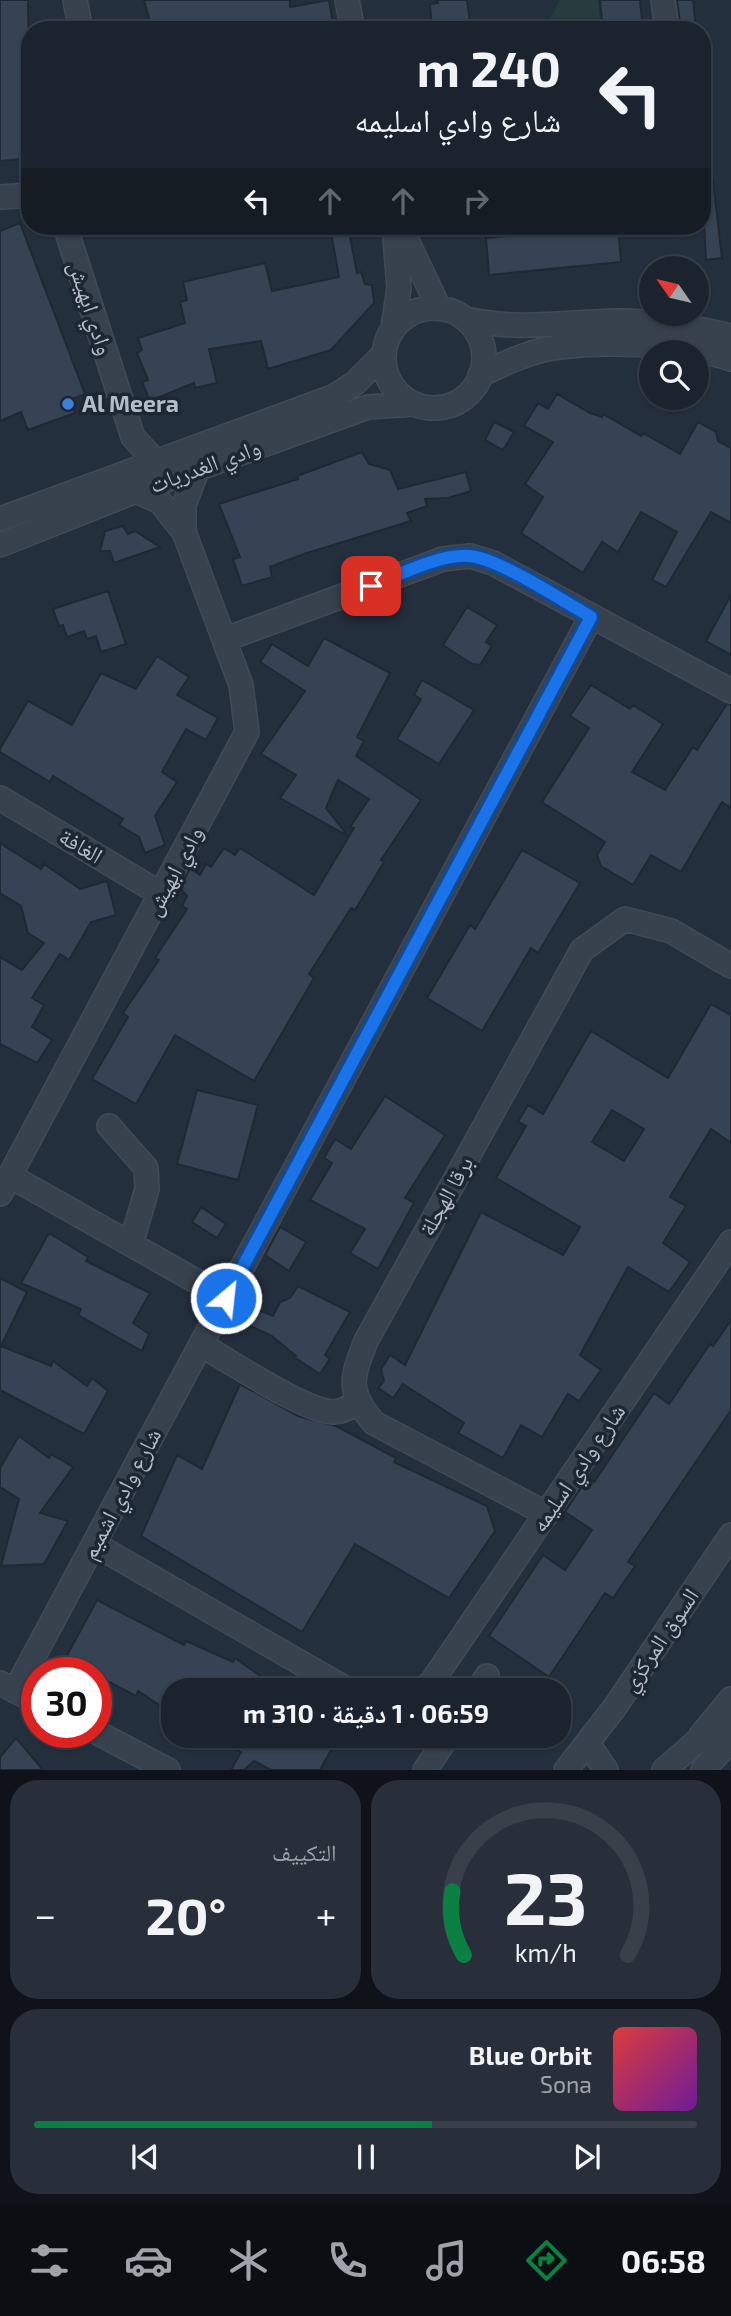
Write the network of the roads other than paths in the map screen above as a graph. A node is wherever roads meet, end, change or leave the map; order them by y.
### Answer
1 (75, 0) edge
2 (347, 0) edge
3 (663, 0) edge
4 (79, 21) edge
5 (351, 21) edge
6 (666, 21) edge
7 (21, 196) edge
8 (0, 197) edge
9 (68, 235) edge
10 (395, 235) edge
11 (404, 235) edge
12 (439, 308) junction
13 (466, 319) junction
14 (393, 328) junction
15 (731, 336) edge
16 (384, 354) junction
17 (731, 359) edge
18 (480, 375) junction
19 (415, 404) junction
20 (157, 463) junction
21 (198, 468) junction
22 (136, 491) junction
23 (0, 519) edge
24 (184, 532) junction
25 (0, 545) edge
26 (591, 617) junction
27 (226, 639) junction
28 (731, 691) edge
29 (0, 798) edge
30 (161, 894) junction
31 (731, 966) edge
32 (108, 1126) dead end
33 (5, 1185) edge
34 (731, 1242) edge
35 (131, 1244) junction
36 (226, 1298) junction
37 (201, 1345) junction
38 (356, 1402) junction
39 (547, 1514) junction
40 (731, 1535) edge
41 (94, 1544) junction
42 (327, 1678) edge
43 (434, 1678) edge
44 (8, 1687) edge
45 (731, 1699) edge
46 (731, 1725) edge
47 (112, 1740) edge
48 (731, 1740) edge
49 (695, 1743) junction
50 (588, 1744) junction
51 (435, 1748) edge
52 (168, 1770) edge
53 (425, 1770) edge
54 (566, 1770) edge
55 (606, 1770) edge
56 (664, 1770) edge
57 (703, 1770) edge

1 - 4 street
2 - 5 street
3 - 6 street
7 - 8 street
9 - 20 street, وادي ابهيش
10 - 14 street
11 - 12 street
12 - 13 street
12 - 14 street
13 - 15 street
13 - 18 street
14 - 16 street
16 - 19 street
16 - 20 street, وادي الغدريات
17 - 18 street
18 - 19 street
19 - 21 street, وادي الغدريات
20 - 23 street, وادي الغدريات
21 - 22 street, وادي الغدريات
21 - 24 street, وادي ابهيش
22 - 24 street, وادي ابهيش
22 - 25 street, وادي الغدريات
24 - 27 street, وادي ابهيش
26 - 27 street
26 - 28 street
26 - 36 street, شارع وادي اشميم
27 - 30 street, وادي ابهيش
29 - 30 street, الغافة
30 - 33 street, وادي ابهيش
31 - 38 street, برقا الهجلة
32 - 35 street
33 - 35 street
34 - 39 street, شارع وادي اسليمه
35 - 36 street
36 - 37 street, شارع وادي اشميم
37 - 38 street
37 - 41 street, شارع وادي اشميم
38 - 39 street
39 - 43 street, شارع وادي اسليمه
40 - 50 street, السوق المركزي
41 - 42 street
41 - 44 street, شارع وادي اشميم
45 - 49 street
46 - 49 street
47 - 52 street
48 - 57 street
49 - 56 street
50 - 54 street, السوق المركزي
50 - 55 street
51 - 53 street

